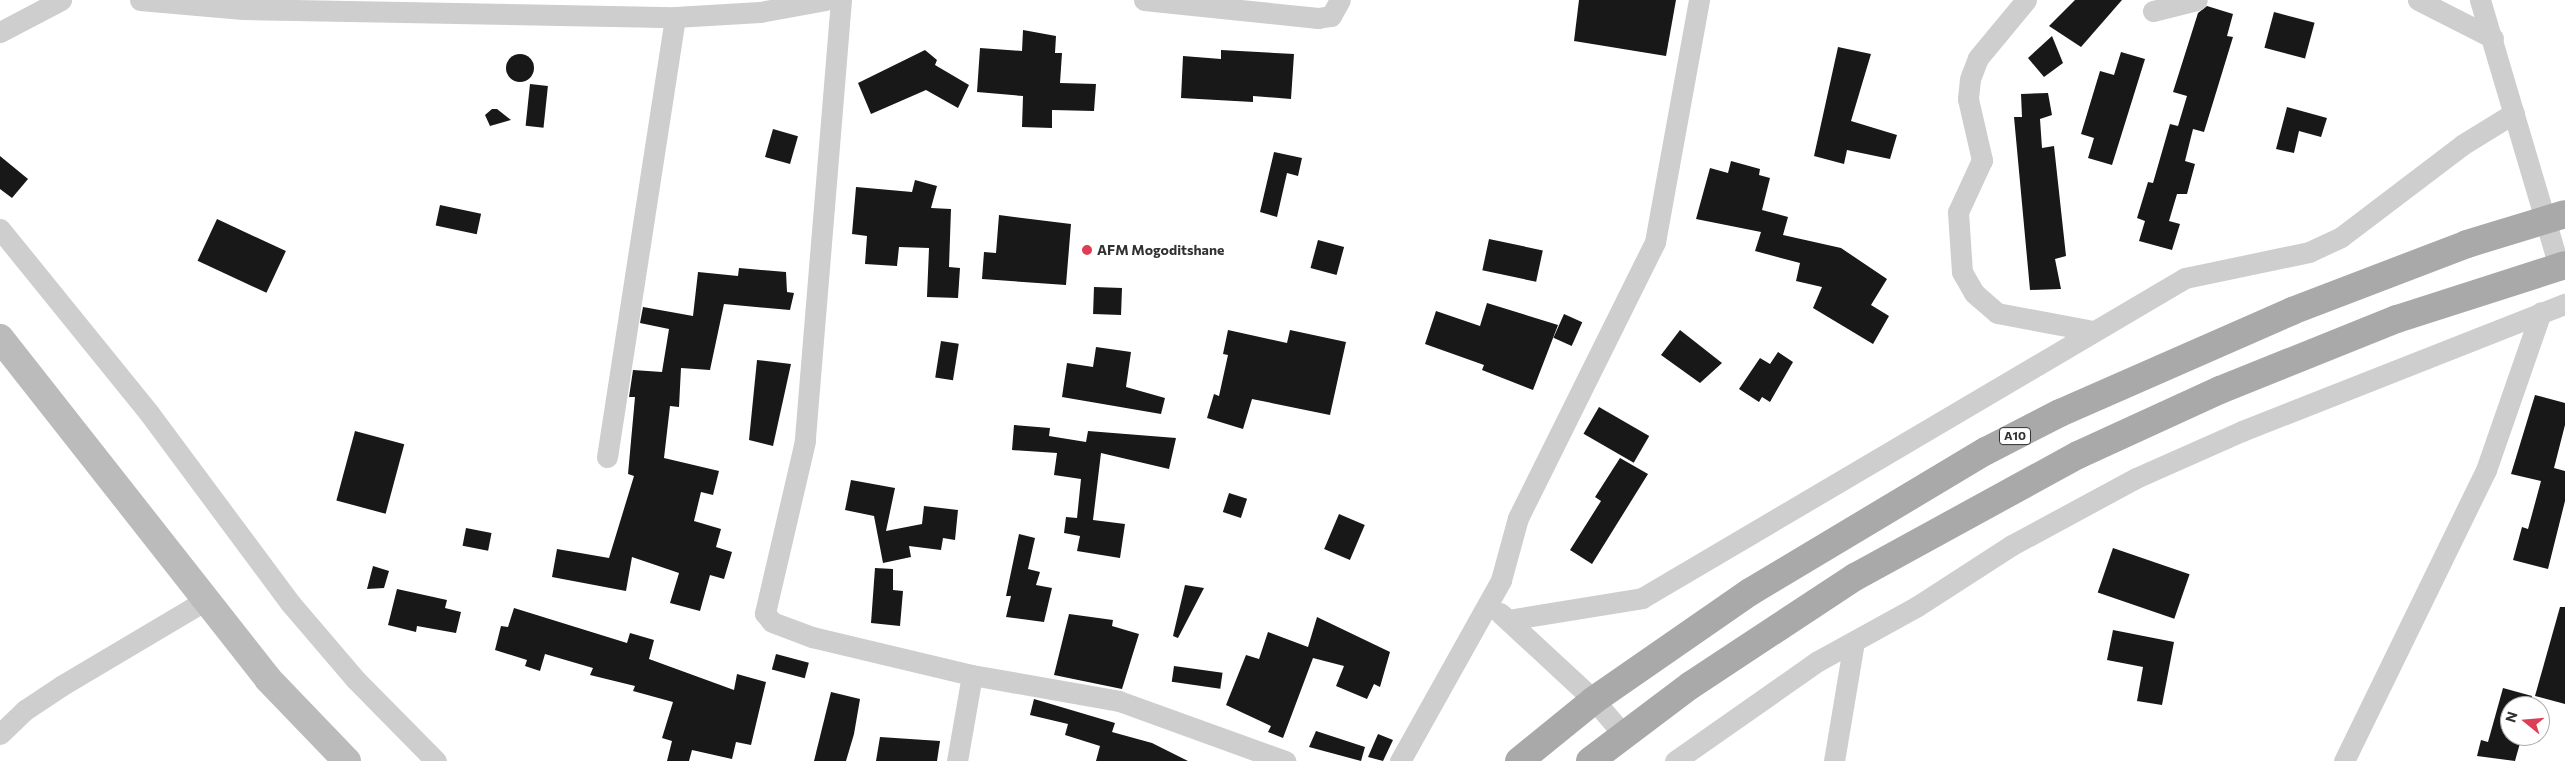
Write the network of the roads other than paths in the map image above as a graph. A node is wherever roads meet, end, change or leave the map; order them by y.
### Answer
1 (61, 0) edge
2 (140, 0) edge
3 (826, 0) edge
4 (841, 0) edge
5 (1144, 0) edge
6 (1340, 0) edge
7 (1699, 0) edge
8 (2026, 0) edge
9 (2197, 0) edge
10 (2418, 0) edge
11 (2480, 0) edge
12 (2153, 11) dead end
13 (675, 17) junction
14 (0, 32) edge
15 (2493, 38) junction
16 (2514, 113) junction
17 (2554, 217) edge
18 (0, 229) edge
19 (2562, 266) edge
20 (2565, 304) edge
21 (2541, 312) junction
22 (2093, 330) junction
23 (0, 338) edge
24 (607, 457) dead end
25 (206, 600) junction
26 (1488, 603) junction
27 (1508, 620) junction
28 (1854, 642) junction
29 (972, 675) junction
30 (1594, 700) junction
31 (0, 734) edge
32 (1623, 734) junction
33 (347, 761) edge
34 (436, 761) edge
35 (956, 761) edge
36 (1284, 761) edge
37 (1400, 761) edge
38 (1519, 761) edge
39 (1590, 761) edge
40 (1675, 761) edge
41 (1834, 761) edge
42 (2344, 761) edge

1 - 14 street
2 - 13 street
3 - 13 street
4 - 29 street
5 - 6 street
7 - 26 street
8 - 22 street
9 - 12 street
10 - 15 street
11 - 15 street
13 - 24 street
15 - 16 street
16 - 17 street
16 - 22 street
17 - 19 street
17 - 30 main road, A10
18 - 34 street
19 - 32 main road
20 - 21 street
21 - 28 street
21 - 42 street
22 - 27 street
23 - 25 main road
25 - 31 street
25 - 33 main road
26 - 27 street
26 - 37 street
27 - 30 street
28 - 40 street
28 - 41 street
29 - 35 street
29 - 36 street
30 - 32 street
30 - 38 main road, A10
32 - 39 main road

